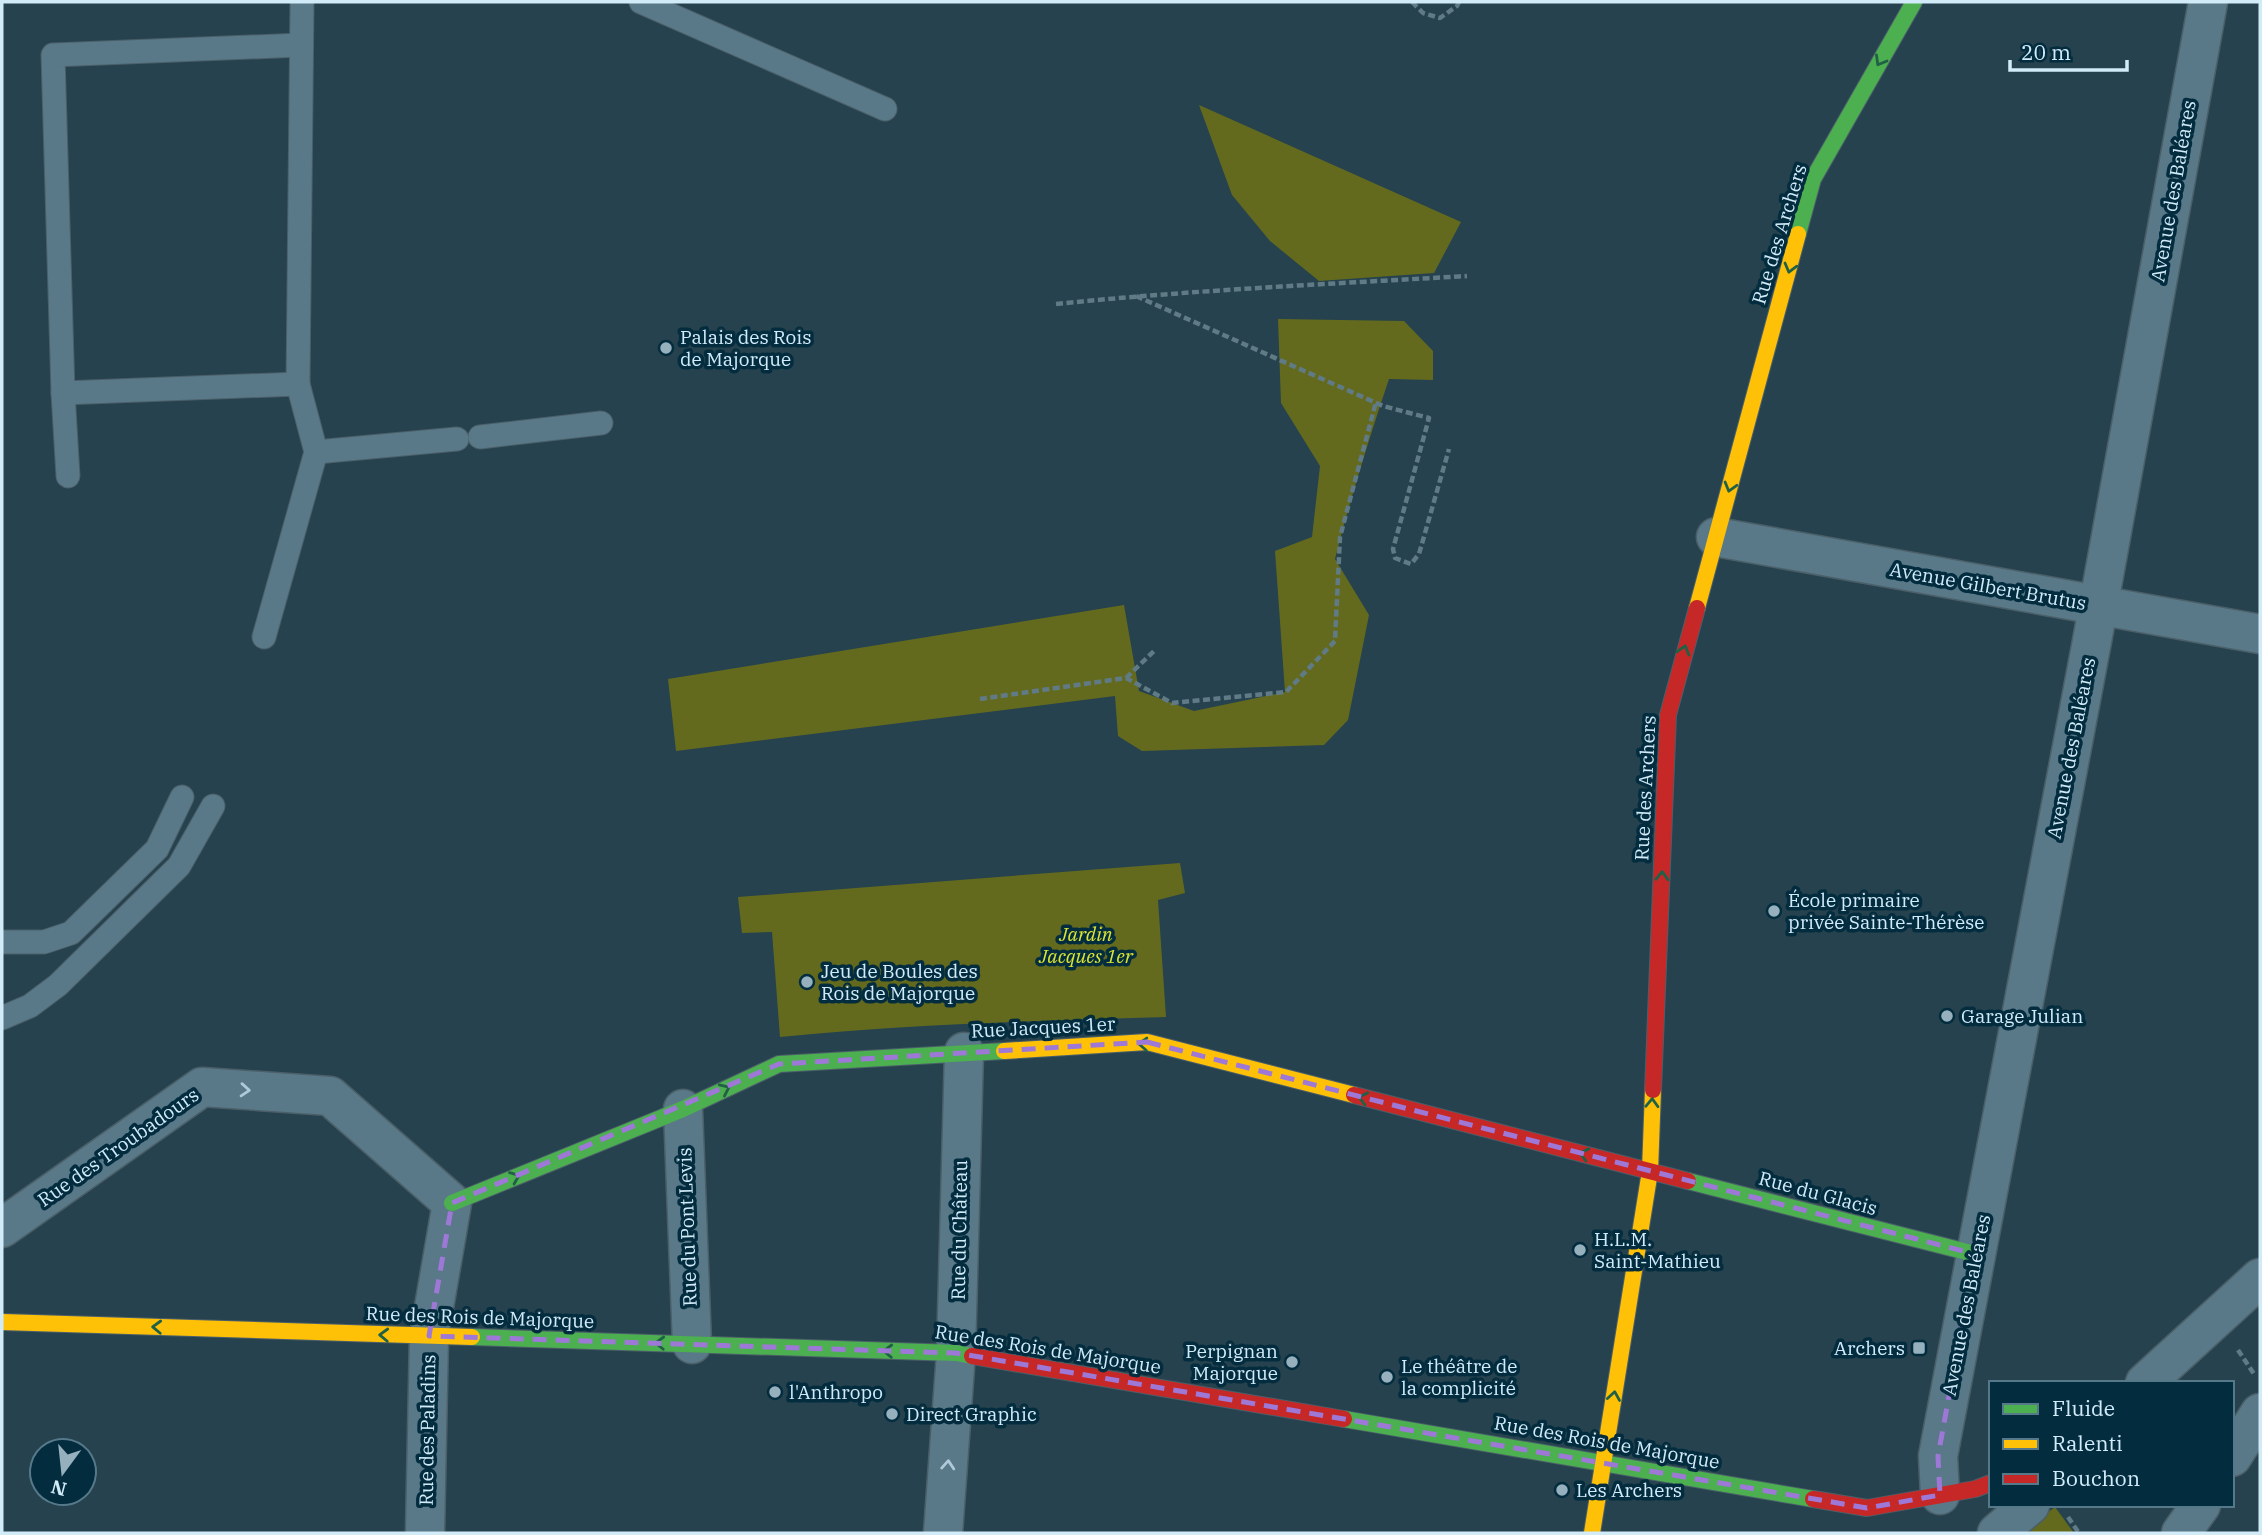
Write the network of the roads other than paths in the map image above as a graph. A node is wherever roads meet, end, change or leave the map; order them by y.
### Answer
1 (302, 2) edge
2 (641, 2) edge
3 (1914, 2) edge
4 (2208, 2) edge
5 (301, 45) junction
6 (885, 109) dead end
7 (298, 384) junction
8 (63, 393) junction
9 (601, 423) dead end
10 (317, 453) junction
11 (68, 476) dead end
12 (1716, 537) junction
13 (2098, 605) junction
14 (2260, 635) edge
15 (264, 637) dead end
16 (182, 797) dead end
17 (213, 806) dead end
18 (2, 942) edge
19 (2, 1018) edge
20 (964, 1052) junction
21 (682, 1110) junction
22 (1650, 1171) junction
23 (452, 1203) junction
24 (2, 1228) edge
25 (1975, 1254) junction
26 (2260, 1278) edge
27 (2, 1322) edge
28 (429, 1336) junction
29 (691, 1344) junction
30 (956, 1353) junction
31 (2147, 1381) edge
32 (2260, 1413) edge
33 (2234, 1454) edge
34 (1604, 1463) junction
35 (1989, 1484) edge
36 (1940, 1495) junction
37 (2028, 1507) edge
38 (2200, 1507) edge
39 (425, 1533) edge
40 (943, 1533) edge
41 (1592, 1533) edge
42 (1997, 1533) edge
43 (2181, 1533) edge

1 - 5 lane
2 - 6 lane
3 -> 12 street, Rue des Archers
4 - 13 street, Avenue des Baléares
5 - 7 lane
5 - 8 lane
7 - 8 lane
7 - 10 lane
8 - 11 lane
9 - 10 lane
10 - 15 lane
12 - 13 street, Avenue Gilbert Brutus
22 -> 12 street, Rue des Archers
13 - 14 street, Avenue Gilbert Brutus
13 - 25 street, Avenue des Baléares
16 - 18 lane
17 - 19 lane
21 -> 20 street, Rue Jacques 1er
22 -> 20 street, Rue Jacques 1er
20 - 30 street, Rue du Château
23 -> 21 street, Rue Jacques 1er
21 - 29 street, Rue du Pont Levis
22 - 25 street, Rue du Glacis
34 -> 22 street, Rue des Archers
24 -> 23 street, Rue des Troubadours
23 - 28 street, Rue des Paladins
25 - 36 street, Avenue des Baléares
26 - 31 street
28 -> 27 street, Rue des Rois de Majorque
29 -> 28 street, Rue des Rois de Majorque
28 - 39 street, Rue des Paladins
30 -> 29 street, Rue des Rois de Majorque
30 - 34 street, Rue des Rois de Majorque
40 -> 30 street, Rue du Château
32 - 33 street
34 - 36 street, Rue des Rois de Majorque
34 - 41 street, Rue des Archers
35 - 36 street, Rue des Rois de Majorque
37 - 42 street
38 - 43 street

